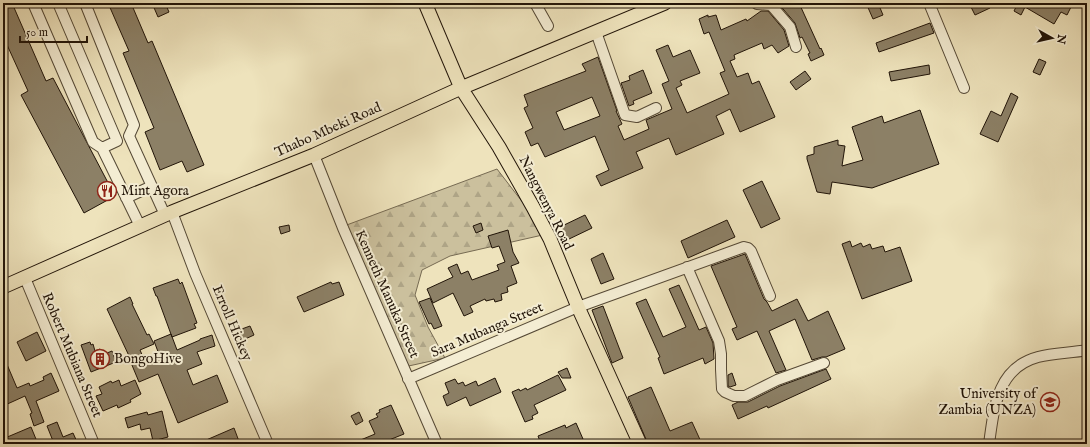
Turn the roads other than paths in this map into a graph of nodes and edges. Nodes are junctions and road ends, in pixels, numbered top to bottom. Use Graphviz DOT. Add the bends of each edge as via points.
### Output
graph roads {
  1 [pos="33,3"];
  2 [pos="58,3"];
  3 [pos="85,3"];
  4 [pos="425,3"];
  5 [pos="535,3"];
  6 [pos="665,3"];
  7 [pos="756,3"];
  8 [pos="928,3"];
  9 [pos="548,26"];
  10 [pos="596,32"];
  11 [pos="796,47"];
  12 [pos="461,88"];
  13 [pos="964,88"];
  14 [pos="656,108"];
  15 [pos="130,136"];
  16 [pos="117,141"];
  17 [pos="102,148"];
  18 [pos="314,155"];
  19 [pos="152,186"];
  20 [pos="126,198"];
  21 [pos="169,214"];
  22 [pos="140,226"];
  23 [pos="686,267"];
  24 [pos="25,278"];
  25 [pos="3,287"];
  26 [pos="770,296"];
  27 [pos="578,307"];
  28 [pos="1087,350"];
  29 [pos="824,363"];
  30 [pos="408,379"];
  31 [pos="94,444"];
  32 [pos="268,444"];
  33 [pos="437,444"];
  34 [pos="640,444"];
  35 [pos="989,444"];
  1 -- 17 [label="street" via="94,142"];
  2 -- 16 [label="street"];
  3 -- 15 [label="street" via="134,125"];
  4 -- 12 [label="main road, Nangwenya Road"];
  5 -- 9 [label="street"];
  6 -- 10 [label="main road, Thabo Mbeki Road"];
  7 -- 11 [label="street" via="771,5 790,28"];
  8 -- 13 [label="street"];
  10 -- 12 [label="main road, Thabo Mbeki Road"];
  10 -- 14 [label="street" via="625,115 637,117"];
  12 -- 18 [label="main road, Thabo Mbeki Road"];
  12 -- 27 [label="main road, Nangwenya Road" via="534,206"];
  15 -- 16 [label="street"];
  15 -- 19 [label="street, Erroll Hickey"];
  16 -- 17 [label="street"];
  17 -- 20 [label="street"];
  18 -- 21 [label="main road, Thabo Mbeki Road"];
  18 -- 30 [label="street, Kenneth Manuka Street"];
  19 -- 20 [label="street"];
  19 -- 21 [label="street, Erroll Hickey"];
  20 -- 22 [label="street"];
  21 -- 22 [label="main road, Thabo Mbeki Road"];
  21 -- 32 [label="street, Erroll Hickey"];
  22 -- 24 [label="main road, Thabo Mbeki Road"];
  23 -- 26 [label="street, Sara Mubanga Street" via="739,248 748,248"];
  23 -- 27 [label="street, Sara Mubanga Street"];
  23 -- 29 [label="street" via="718,341 722,354 722,389 725,392 734,396 745,396 777,380"];
  24 -- 25 [label="main road, Thabo Mbeki Road"];
  24 -- 31 [label="street, Robert Mubiana Street"];
  27 -- 30 [label="street, Sara Mubanga Street"];
  27 -- 34 [label="main road, Nangwenya Road"];
  28 -- 35 [label="street" via="1038,357 1014,369 998,394"];
  30 -- 33 [label="street, Kenneth Manuka Street"];
}
